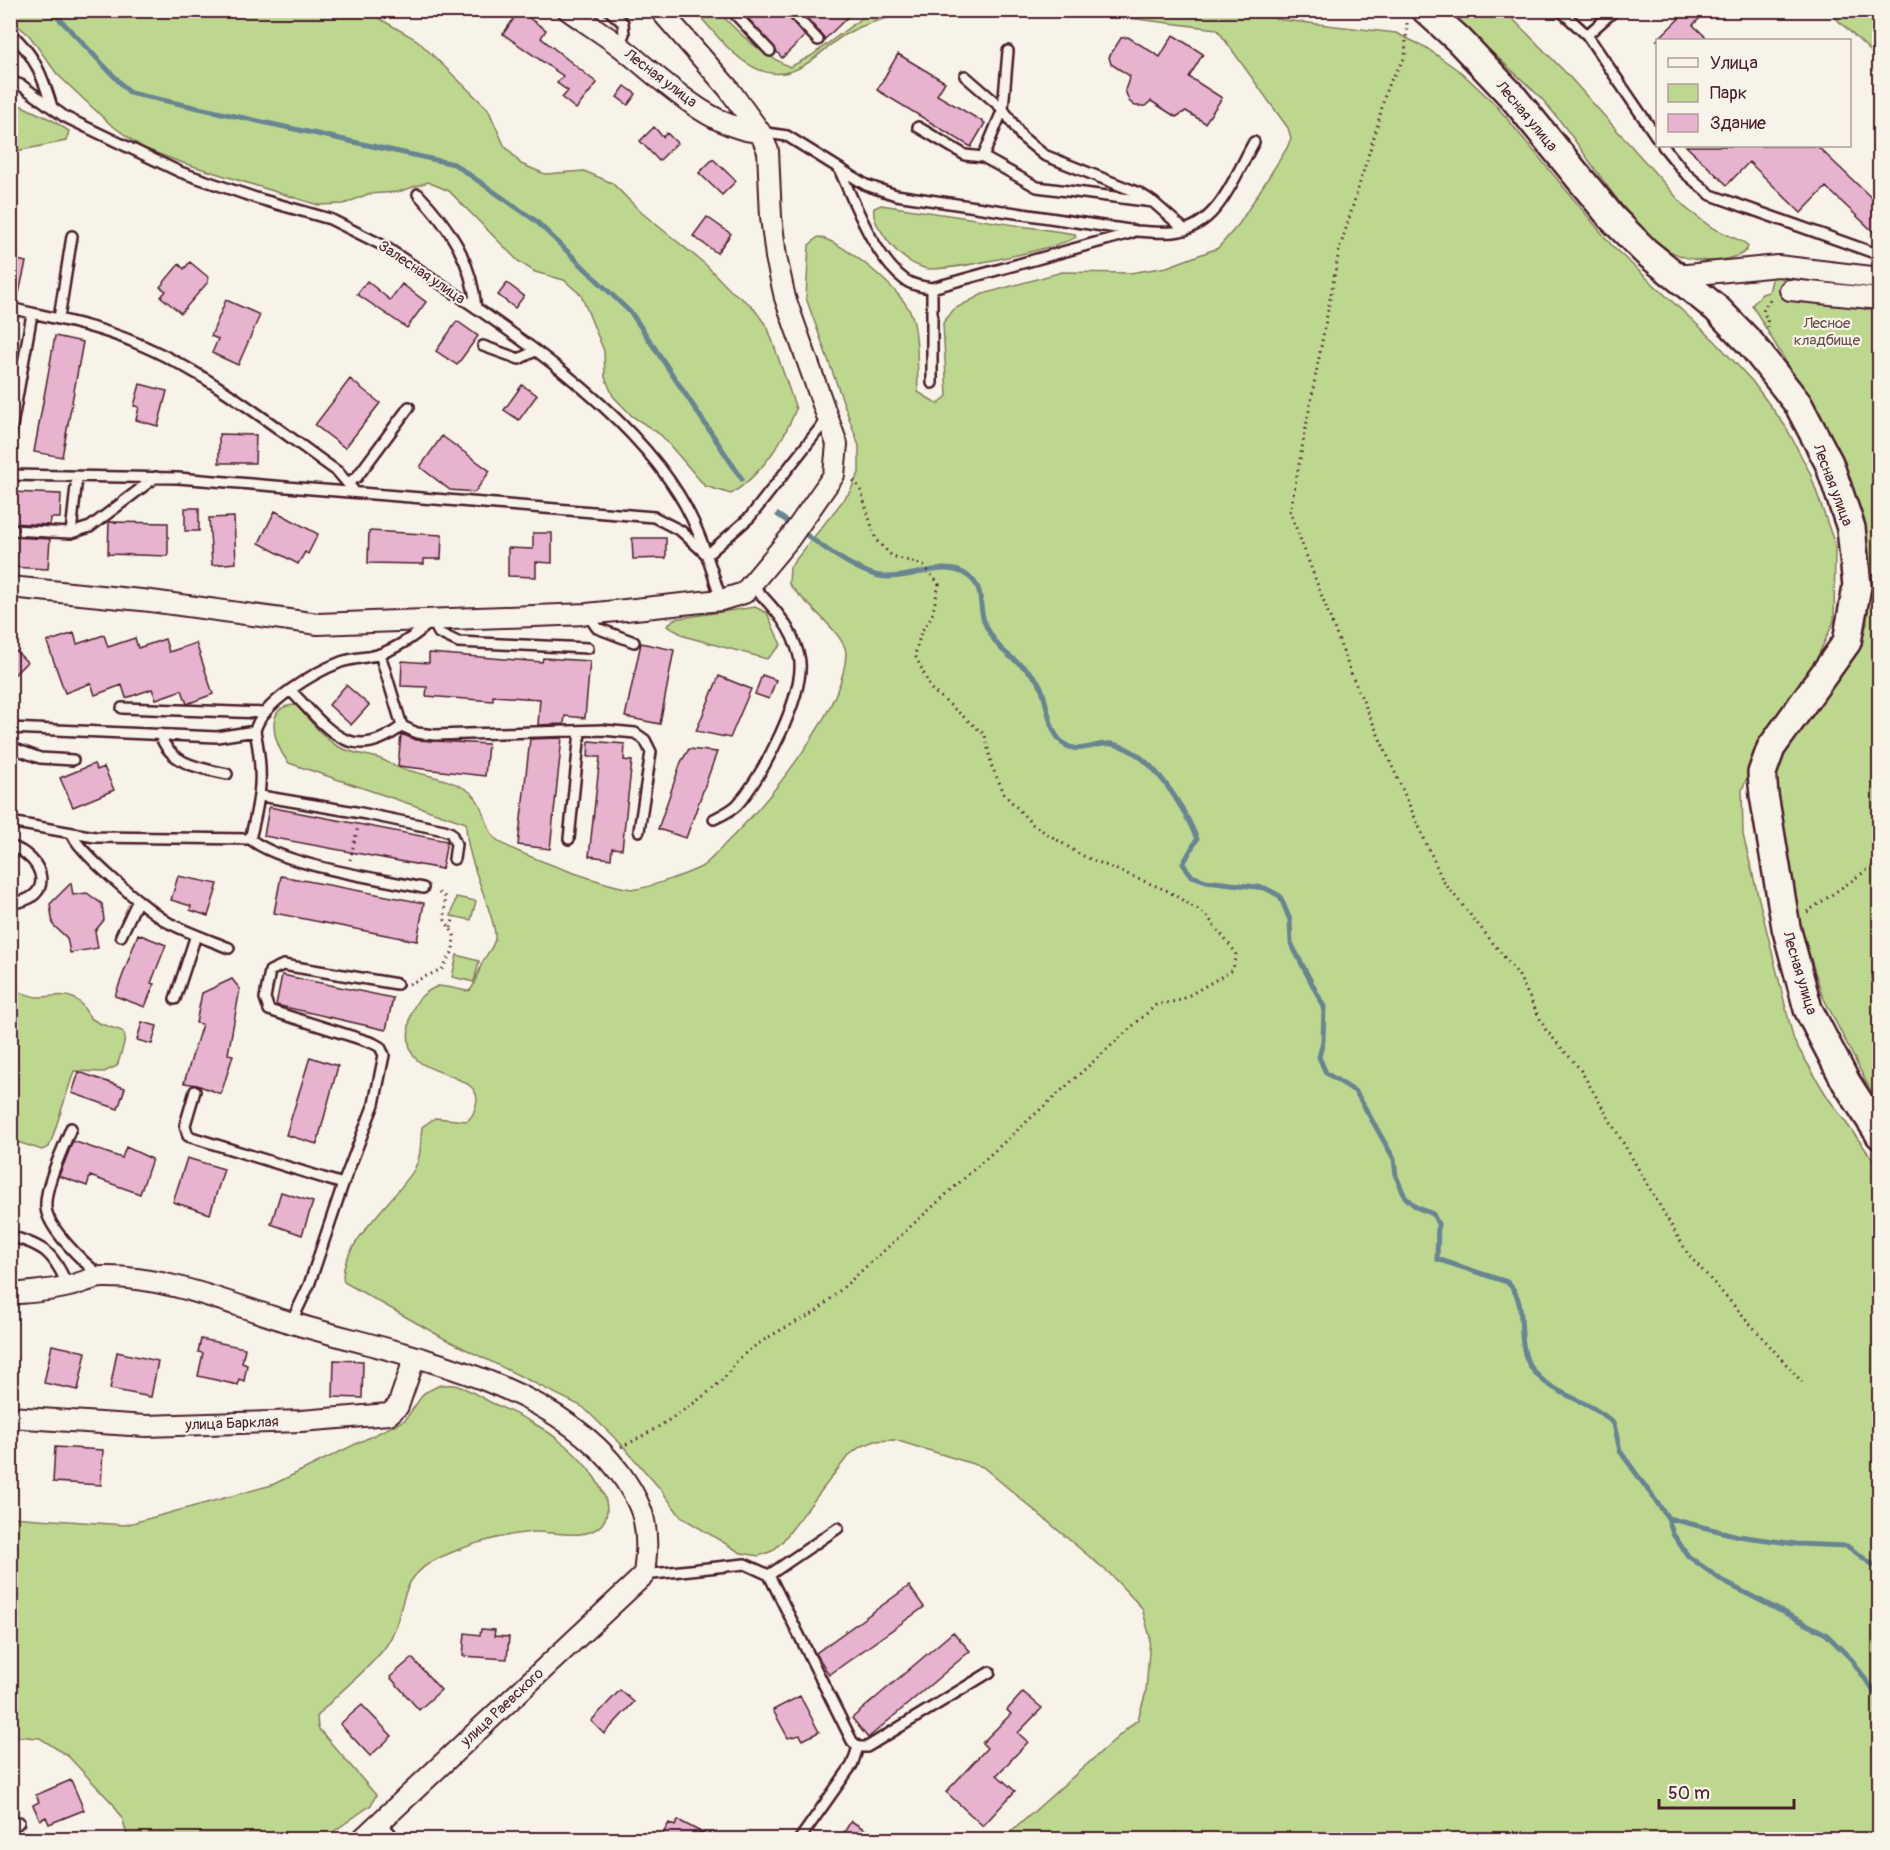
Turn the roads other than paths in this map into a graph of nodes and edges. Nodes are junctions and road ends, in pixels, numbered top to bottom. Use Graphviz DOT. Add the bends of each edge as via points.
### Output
graph roads {
  1 [pos="568,10"];
  2 [pos="609,10"];
  3 [pos="660,10"];
  4 [pos="731,10"];
  5 [pos="790,10"];
  6 [pos="1560,10"];
  7 [pos="1615,10"];
  8 [pos="1417,16"];
  9 [pos="10,33"];
  10 [pos="1587,35"];
  11 [pos="818,40"];
  12 [pos="618,45"];
  13 [pos="770,51"];
  14 [pos="1008,51"];
  15 [pos="965,76"];
  16 [pos="10,81"];
  17 [pos="52,107"];
  18 [pos="1003,109"];
  19 [pos="918,127"];
  20 [pos="760,132"];
  21 [pos="1656,136"];
  22 [pos="1254,142"];
  23 [pos="1664,147"];
  24 [pos="983,157"];
  25 [pos="840,171"];
  26 [pos="418,194"];
  27 [pos="1153,202"];
  28 [pos="1185,230"];
  29 [pos="1136,231"];
  30 [pos="72,236"];
  31 [pos="1880,255"];
  32 [pos="1677,276"];
  33 [pos="1880,278"];
  34 [pos="932,288"];
  35 [pos="1790,290"];
  36 [pos="1880,299"];
  37 [pos="10,308"];
  38 [pos="476,308"];
  39 [pos="32,314"];
  40 [pos="59,318"];
  41 [pos="483,346"];
  42 [pos="535,351"];
  43 [pos="932,383"];
  44 [pos="409,407"];
  45 [pos="829,417"];
  46 [pos="10,437"];
  47 [pos="10,475"];
  48 [pos="77,477"];
  49 [pos="156,477"];
  50 [pos="347,483"];
  51 [pos="354,492"];
  52 [pos="10,530"];
  53 [pos="71,533"];
  54 [pos="707,555"];
  55 [pos="752,585"];
  56 [pos="10,587"];
  57 [pos="722,600"];
  58 [pos="587,614"];
  59 [pos="432,620"];
  60 [pos="634,642"];
  61 [pos="588,648"];
  62 [pos="380,654"];
  63 [pos="291,691"];
  64 [pos="122,708"];
  65 [pos="265,713"];
  66 [pos="402,726"];
  67 [pos="10,728"];
  68 [pos="255,731"];
  69 [pos="580,732"];
  70 [pos="160,734"];
  71 [pos="10,747"];
  72 [pos="73,760"];
  73 [pos="227,774"];
  74 [pos="261,796"];
  75 [pos="714,819"];
  76 [pos="10,822"];
  77 [pos="639,831"];
  78 [pos="72,833"];
  79 [pos="250,839"];
  80 [pos="569,839"];
  81 [pos="10,846"];
  82 [pos="454,859"];
  83 [pos="423,888"];
  84 [pos="138,900"];
  85 [pos="10,903"];
  86 [pos="196,935"];
  87 [pos="121,936"];
  88 [pos="229,948"];
  89 [pos="397,984"];
  90 [pos="175,999"];
  91 [pos="195,1091"];
  92 [pos="71,1128"];
  93 [pos="1880,1135"];
  94 [pos="343,1184"];
  95 [pos="10,1236"];
  96 [pos="102,1277"];
  97 [pos="68,1287"];
  98 [pos="10,1294"];
  99 [pos="291,1323"];
  100 [pos="415,1357"];
  101 [pos="10,1417"];
  102 [pos="838,1528"];
  103 [pos="644,1575"];
  104 [pos="769,1575"];
  105 [pos="990,1672"];
  106 [pos="858,1746"];
  107 [pos="380,1821"];
  108 [pos="19,1822"];
  109 [pos="10,1831"];
  110 [pos="361,1839"];
  111 [pos="396,1839"];
  112 [pos="799,1839"];
  1 -- 12 [label="street, Лесная улица"];
  2 -- 12 [label="lane" via="623,23 624,34"];
  3 -- 20 [label="street" via="728,88"];
  4 -- 13 [label="lane"];
  5 -- 11 [label="lane"];
  6 -- 10 [label="lane"];
  7 -- 10 [label="lane"];
  8 -- 32 [label="main road, Лесная улица" via="1459,40 1513,98 1612,218"];
  9 -- 17 [label="lane" via="41,71"];
  10 -- 21 [label="lane"];
  12 -- 20 [label="street, Лесная улица" via="686,100 732,125"];
  14 -- 18 [label="lane"];
  15 -- 18 [label="lane"];
  16 -- 17 [label="lane, Залесная улица"];
  17 -- 38 [label="lane, Залесная улица" via="180,172 330,219 358,232"];
  18 -- 24 [label="lane"];
  18 -- 27 [label="lane" via="1022,136 1044,155 1139,192"];
  19 -- 24 [label="lane" via="965,155"];
  20 -- 25 [label="lane" via="787,135"];
  20 -- 45 [label="street" via="768,152 771,217 785,298"];
  22 -- 28 [label="lane" via="1215,210"];
  23 -- 31 [label="lane" via="1685,173 1711,195"];
  24 -- 27 [label="lane" via="1036,187"];
  25 -- 29 [label="lane" via="896,195"];
  25 -- 34 [label="lane" via="883,255 905,280"];
  26 -- 38 [label="lane" via="458,243 466,260"];
  27 -- 28 [label="lane"];
  28 -- 29 [label="lane"];
  29 -- 34 [label="lane"];
  30 -- 40 [label="lane"];
  32 -- 33 [label="street" via="1778,266"];
  32 -- 93 [label="main road, Лесная улица" via="1751,344 1798,404 1828,464 1851,528 1857,586 1847,642 1771,748 1762,773 1767,829 1786,927 1808,1009 1846,1082"];
  34 -- 43 [label="lane"];
  35 -- 36 [label="street"];
  37 -- 39 [label="lane"];
  38 -- 42 [label="lane, Залесная улица"];
  39 -- 40 [label="lane"];
  39 -- 46 [label="lane"];
  40 -- 50 [label="lane" via="135,342 199,374 338,472"];
  41 -- 42 [label="lane" via="519,359"];
  42 -- 54 [label="lane, Залесная улица" via="623,425 664,472"];
  44 -- 50 [label="lane" via="357,477"];
  45 -- 54 [label="lane" via="750,517"];
  45 -- 55 [label="street" via="837,444 834,475"];
  47 -- 48 [label="lane"];
  48 -- 49 [label="lane"];
  48 -- 53 [label="lane"];
  49 -- 51 [label="lane"];
  49 -- 53 [label="lane" via="102,519"];
  50 -- 51 [label="lane"];
  51 -- 54 [label="lane" via="654,517 681,531"];
  52 -- 53 [label="lane"];
  54 -- 57 [label="lane, Залесная улица"];
  55 -- 57 [label="street" via="744,593"];
  55 -- 75 [label="lane" via="789,630 800,657 800,676 759,777 735,808"];
  56 -- 59 [label="street" via="151,601 287,621 366,624"];
  57 -- 58 [label="street"];
  58 -- 59 [label="street"];
  58 -- 60 [label="lane" via="597,628"];
  59 -- 61 [label="lane" via="439,633 458,642"];
  59 -- 62 [label="lane" via="416,635"];
  62 -- 63 [label="lane" via="342,662"];
  62 -- 66 [label="lane"];
  63 -- 65 [label="lane"];
  63 -- 66 [label="lane" via="338,738 348,742 362,744"];
  64 -- 65 [label="lane"];
  65 -- 68 [label="lane"];
  66 -- 69 [label="lane" via="435,735"];
  67 -- 70 [label="lane"];
  68 -- 70 [label="lane" via="217,737"];
  68 -- 74 [label="lane" via="261,758"];
  69 -- 77 [label="lane" via="634,733 645,740 651,752"];
  69 -- 80 [label="lane"];
  70 -- 73 [label="lane" via="163,744 181,762"];
  71 -- 72 [label="lane" via="40,758"];
  74 -- 79 [label="lane"];
  74 -- 82 [label="lane" via="451,833 456,843"];
  76 -- 78 [label="lane"];
  78 -- 79 [label="lane" via="165,840"];
  78 -- 84 [label="lane" via="80,847"];
  79 -- 83 [label="lane" via="278,855"];
  81 -- 85 [label="lane" via="32,858 42,876 35,894"];
  84 -- 86 [label="lane" via="168,922"];
  84 -- 87 [label="lane"];
  86 -- 88 [label="lane"];
  86 -- 90 [label="lane"];
  89 -- 94 [label="lane" via="283,965 270,971 265,998 269,1010 373,1043 384,1055 374,1104"];
  91 -- 94 [label="lane" via="185,1125 188,1136"];
  92 -- 96 [label="lane" via="46,1208 57,1230"];
  94 -- 99 [label="lane" via="309,1285"];
  95 -- 97 [label="lane" via="37,1245 54,1257"];
  96 -- 97 [label="street"];
  96 -- 99 [label="street" via="144,1281 202,1294"];
  97 -- 98 [label="street"];
  99 -- 100 [label="street"];
  100 -- 101 [label="street, улица Барклая" via="398,1406 389,1414 146,1426"];
  100 -- 103 [label="street" via="510,1390 571,1424 609,1459 631,1489 644,1519"];
  102 -- 104 [label="lane"];
  103 -- 104 [label="lane" via="745,1564"];
  103 -- 107 [label="street, улица Раевского"];
  104 -- 106 [label="lane" via="808,1658"];
  105 -- 106 [label="lane" via="867,1747"];
  106 -- 112 [label="lane" via="852,1765"];
  107 -- 110 [label="street, улица Раевского"];
  107 -- 111 [label="lane"];
  108 -- 109 [label="lane"];
}
